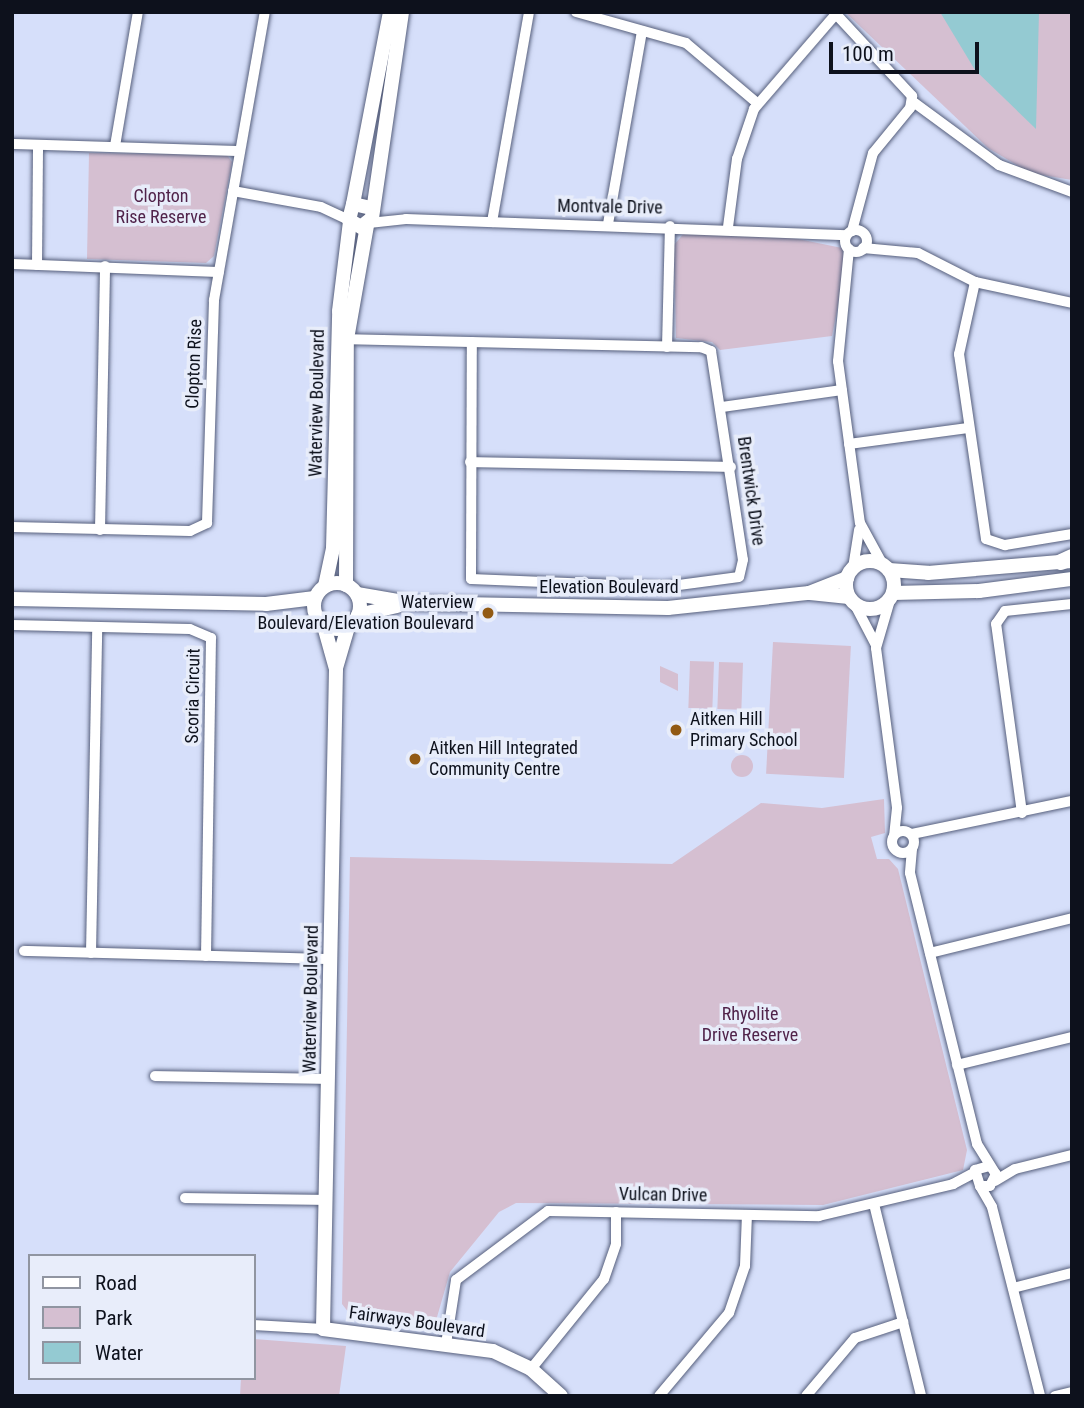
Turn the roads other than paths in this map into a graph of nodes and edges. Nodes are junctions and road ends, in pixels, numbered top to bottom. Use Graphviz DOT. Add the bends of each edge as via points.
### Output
graph roads {
  1 [pos="138,12"];
  2 [pos="265,12"];
  3 [pos="390,12"];
  4 [pos="402,12"];
  5 [pos="529,12"];
  6 [pos="576,12"];
  7 [pos="835,13"];
  8 [pos="642,31"];
  9 [pos="388,55"];
  10 [pos="912,101"];
  11 [pos="757,103"];
  12 [pos="12,144"];
  13 [pos="38,145"];
  14 [pos="115,146"];
  15 [pos="240,150"];
  16 [pos="233,191"];
  17 [pos="1072,192"];
  18 [pos="351,213"];
  19 [pos="369,216"];
  20 [pos="492,222"];
  21 [pos="608,224"];
  22 [pos="670,226"];
  23 [pos="729,227"];
  24 [pos="856,241"];
  25 [pos="12,264"];
  26 [pos="37,265"];
  27 [pos="106,266"];
  28 [pos="219,272"];
  29 [pos="975,282"];
  30 [pos="1072,303"];
  31 [pos="342,339"];
  32 [pos="471,342"];
  33 [pos="667,346"];
  34 [pos="842,390"];
  35 [pos="722,407"];
  36 [pos="968,428"];
  37 [pos="849,444"];
  38 [pos="470,462"];
  39 [pos="731,467"];
  40 [pos="339,476"];
  41 [pos="860,523"];
  42 [pos="12,527"];
  43 [pos="100,530"];
  44 [pos="1072,534"];
  45 [pos="1068,560"];
  46 [pos="886,567"];
  47 [pos="850,573"];
  48 [pos="1072,579"];
  49 [pos="325,586"];
  50 [pos="351,590"];
  51 [pos="809,593"];
  52 [pos="891,596"];
  53 [pos="314,598"];
  54 [pos="12,599"];
  55 [pos="851,600"];
  56 [pos="409,603"];
  57 [pos="266,604"];
  58 [pos="1072,604"];
  59 [pos="314,614"];
  60 [pos="358,615"];
  61 [pos="12,625"];
  62 [pos="324,626"];
  63 [pos="348,626"];
  64 [pos="97,627"];
  65 [pos="877,648"];
  66 [pos="336,669"];
  67 [pos="1072,801"];
  68 [pos="897,808"];
  69 [pos="1022,813"];
  70 [pos="894,835"];
  71 [pos="911,841"];
  72 [pos="897,851"];
  73 [pos="911,873"];
  74 [pos="1072,918"];
  75 [pos="23,951"];
  76 [pos="91,953"];
  77 [pos="930,953"];
  78 [pos="206,956"];
  79 [pos="331,958"];
  80 [pos="1072,1037"];
  81 [pos="957,1065"];
  82 [pos="155,1076"];
  83 [pos="328,1079"];
  84 [pos="977,1144"];
  85 [pos="1072,1155"];
  86 [pos="991,1167"];
  87 [pos="1015,1169"];
  88 [pos="975,1170"];
  89 [pos="994,1182"];
  90 [pos="953,1184"];
  91 [pos="978,1186"];
  92 [pos="185,1198"];
  93 [pos="326,1200"];
  94 [pos="874,1204"];
  95 [pos="992,1207"];
  96 [pos="616,1212"];
  97 [pos="747,1215"];
  98 [pos="1072,1273"];
  99 [pos="1013,1288"];
  100 [pos="903,1322"];
  101 [pos="256,1325"];
  102 [pos="323,1329"];
  103 [pos="446,1344"];
  104 [pos="531,1369"];
  105 [pos="1072,1392"];
  106 [pos="561,1396"];
  107 [pos="659,1396"];
  108 [pos="806,1396"];
  109 [pos="921,1396"];
  110 [pos="1040,1396"];
  111 [pos="1055,1396"];
  1 -- 14 [label="street"];
  2 -- 15 [label="street, Clopton Rise"];
  3 -- 9 [label="street, Waterview Boulevard"];
  4 -- 9 [label="street, Waterview Boulevard"];
  5 -- 20 [label="street"];
  6 -- 8 [label="street"];
  7 -- 10 [label="street"];
  7 -- 11 [label="street"];
  8 -- 11 [label="street" via="700,51"];
  8 -- 21 [label="street"];
  9 -- 18 [label="street, Waterview Boulevard"];
  9 -- 19 [label="street, Waterview Boulevard"];
  10 -- 17 [label="street" via="999,165"];
  10 -- 24 [label="street" via="876,147"];
  11 -- 23 [label="street" via="737,159"];
  12 -- 13 [label="street"];
  13 -- 14 [label="street"];
  13 -- 26 [label="street"];
  14 -- 15 [label="street"];
  15 -- 16 [label="street, Clopton Rise"];
  16 -- 18 [label="street"];
  16 -- 28 [label="street, Clopton Rise"];
  18 -- 19 [label="street"];
  18 -- 19 [label="street"];
  18 -- 31 [label="street, Waterview Boulevard"];
  19 -- 20 [label="street, Montvale Drive"];
  19 -- 31 [label="street, Waterview Boulevard"];
  20 -- 21 [label="street, Montvale Drive"];
  21 -- 22 [label="street, Montvale Drive"];
  22 -- 23 [label="street, Montvale Drive"];
  22 -- 33 [label="street"];
  23 -- 24 [label="street, Montvale Drive"];
  24 -- 29 [label="street, Montvale Drive" via="926,257"];
  24 -- 34 [label="street" via="838,344"];
  25 -- 26 [label="street"];
  26 -- 27 [label="street"];
  27 -- 28 [label="street"];
  27 -- 43 [label="street"];
  28 -- 43 [label="street, Clopton Rise" via="207,523 190,531"];
  29 -- 30 [label="street, Montvale Drive"];
  29 -- 36 [label="street" via="959,354"];
  31 -- 32 [label="street, Brentwick Drive"];
  31 -- 40 [label="street, Waterview Boulevard"];
  32 -- 33 [label="street, Brentwick Drive"];
  32 -- 38 [label="street, Brentwick Drive"];
  33 -- 35 [label="street, Brentwick Drive" via="711,351"];
  34 -- 35 [label="street"];
  34 -- 37 [label="street"];
  35 -- 39 [label="street, Brentwick Drive"];
  36 -- 37 [label="street"];
  36 -- 44 [label="street" via="989,543"];
  37 -- 41 [label="street"];
  38 -- 39 [label="street"];
  38 -- 39 [label="street, Brentwick Drive" via="471,579 614,587 739,578 744,568"];
  40 -- 49 [label="street, Waterview Boulevard"];
  40 -- 50 [label="street, Waterview Boulevard"];
  41 -- 46 [label="street"];
  41 -- 47 [label="street"];
  42 -- 43 [label="street, Clopton Rise"];
  45 -- 46 [label="street" via="928,573"];
  46 -- 47 [label="street" via="867,561"];
  46 -- 52 [label="street"];
  47 -- 51 [label="street, Elevation Boulevard"];
  47 -- 55 [label="street"];
  48 -- 52 [label="street"];
  49 -- 50 [label="street"];
  49 -- 53 [label="street"];
  50 -- 56 [label="street, Elevation Boulevard"];
  50 -- 60 [label="street"];
  51 -- 55 [label="street, Elevation Boulevard"];
  51 -- 56 [label="street, Elevation Boulevard" via="668,608"];
  52 -- 55 [label="street" via="869,609"];
  52 -- 65 [label="street"];
  53 -- 57 [label="street"];
  53 -- 59 [label="street"];
  54 -- 57 [label="street"];
  55 -- 65 [label="street"];
  56 -- 60 [label="street, Elevation Boulevard"];
  57 -- 59 [label="street"];
  58 -- 69 [label="street" via="1005,611 996,624"];
  59 -- 62 [label="street"];
  60 -- 63 [label="street"];
  61 -- 64 [label="street, Scoria Circuit"];
  62 -- 63 [label="street"];
  62 -- 66 [label="street, Waterview Boulevard"];
  63 -- 66 [label="street, Waterview Boulevard"];
  64 -- 76 [label="street"];
  64 -- 78 [label="street, Scoria Circuit" via="200,630 211,638"];
  65 -- 68 [label="street"];
  66 -- 79 [label="street, Waterview Boulevard"];
  67 -- 69 [label="street"];
  68 -- 70 [label="street"];
  68 -- 71 [label="street"];
  69 -- 71 [label="street"];
  70 -- 71 [label="street"];
  70 -- 72 [label="street"];
  71 -- 72 [label="street"];
  71 -- 73 [label="street"];
  72 -- 73 [label="street"];
  73 -- 77 [label="street"];
  74 -- 77 [label="street"];
  75 -- 76 [label="street"];
  76 -- 78 [label="street"];
  77 -- 81 [label="street"];
  78 -- 79 [label="street"];
  79 -- 83 [label="street, Waterview Boulevard"];
  80 -- 81 [label="street"];
  81 -- 84 [label="street"];
  82 -- 83 [label="street"];
  83 -- 93 [label="street, Waterview Boulevard"];
  84 -- 86 [label="street"];
  84 -- 88 [label="street"];
  85 -- 87 [label="street"];
  86 -- 87 [label="street, Vulcan Drive"];
  86 -- 88 [label="street, Vulcan Drive"];
  86 -- 89 [label="street"];
  87 -- 89 [label="street"];
  88 -- 90 [label="street, Vulcan Drive"];
  88 -- 91 [label="street"];
  89 -- 91 [label="street, Vulcan Drive"];
  89 -- 95 [label="street"];
  90 -- 91 [label="street, Vulcan Drive"];
  90 -- 94 [label="street, Vulcan Drive"];
  91 -- 95 [label="street"];
  92 -- 93 [label="street"];
  93 -- 102 [label="street, Waterview Boulevard"];
  94 -- 97 [label="street, Vulcan Drive" via="819,1216"];
  94 -- 100 [label="street"];
  95 -- 99 [label="street"];
  96 -- 97 [label="street, Vulcan Drive"];
  96 -- 103 [label="street, Vulcan Drive" via="548,1211 531,1219 456,1280"];
  96 -- 104 [label="street" via="616,1244 604,1279"];
  97 -- 107 [label="street" via="745,1266 729,1313"];
  98 -- 99 [label="street"];
  99 -- 110 [label="street"];
  100 -- 108 [label="street" via="855,1338"];
  100 -- 109 [label="street"];
  101 -- 102 [label="street, Fairways Boulevard"];
  102 -- 103 [label="street, Fairways Boulevard"];
  103 -- 104 [label="street, Fairways Boulevard" via="505,1355"];
  104 -- 106 [label="street, Fairways Boulevard"];
  105 -- 111 [label="street"];
}
